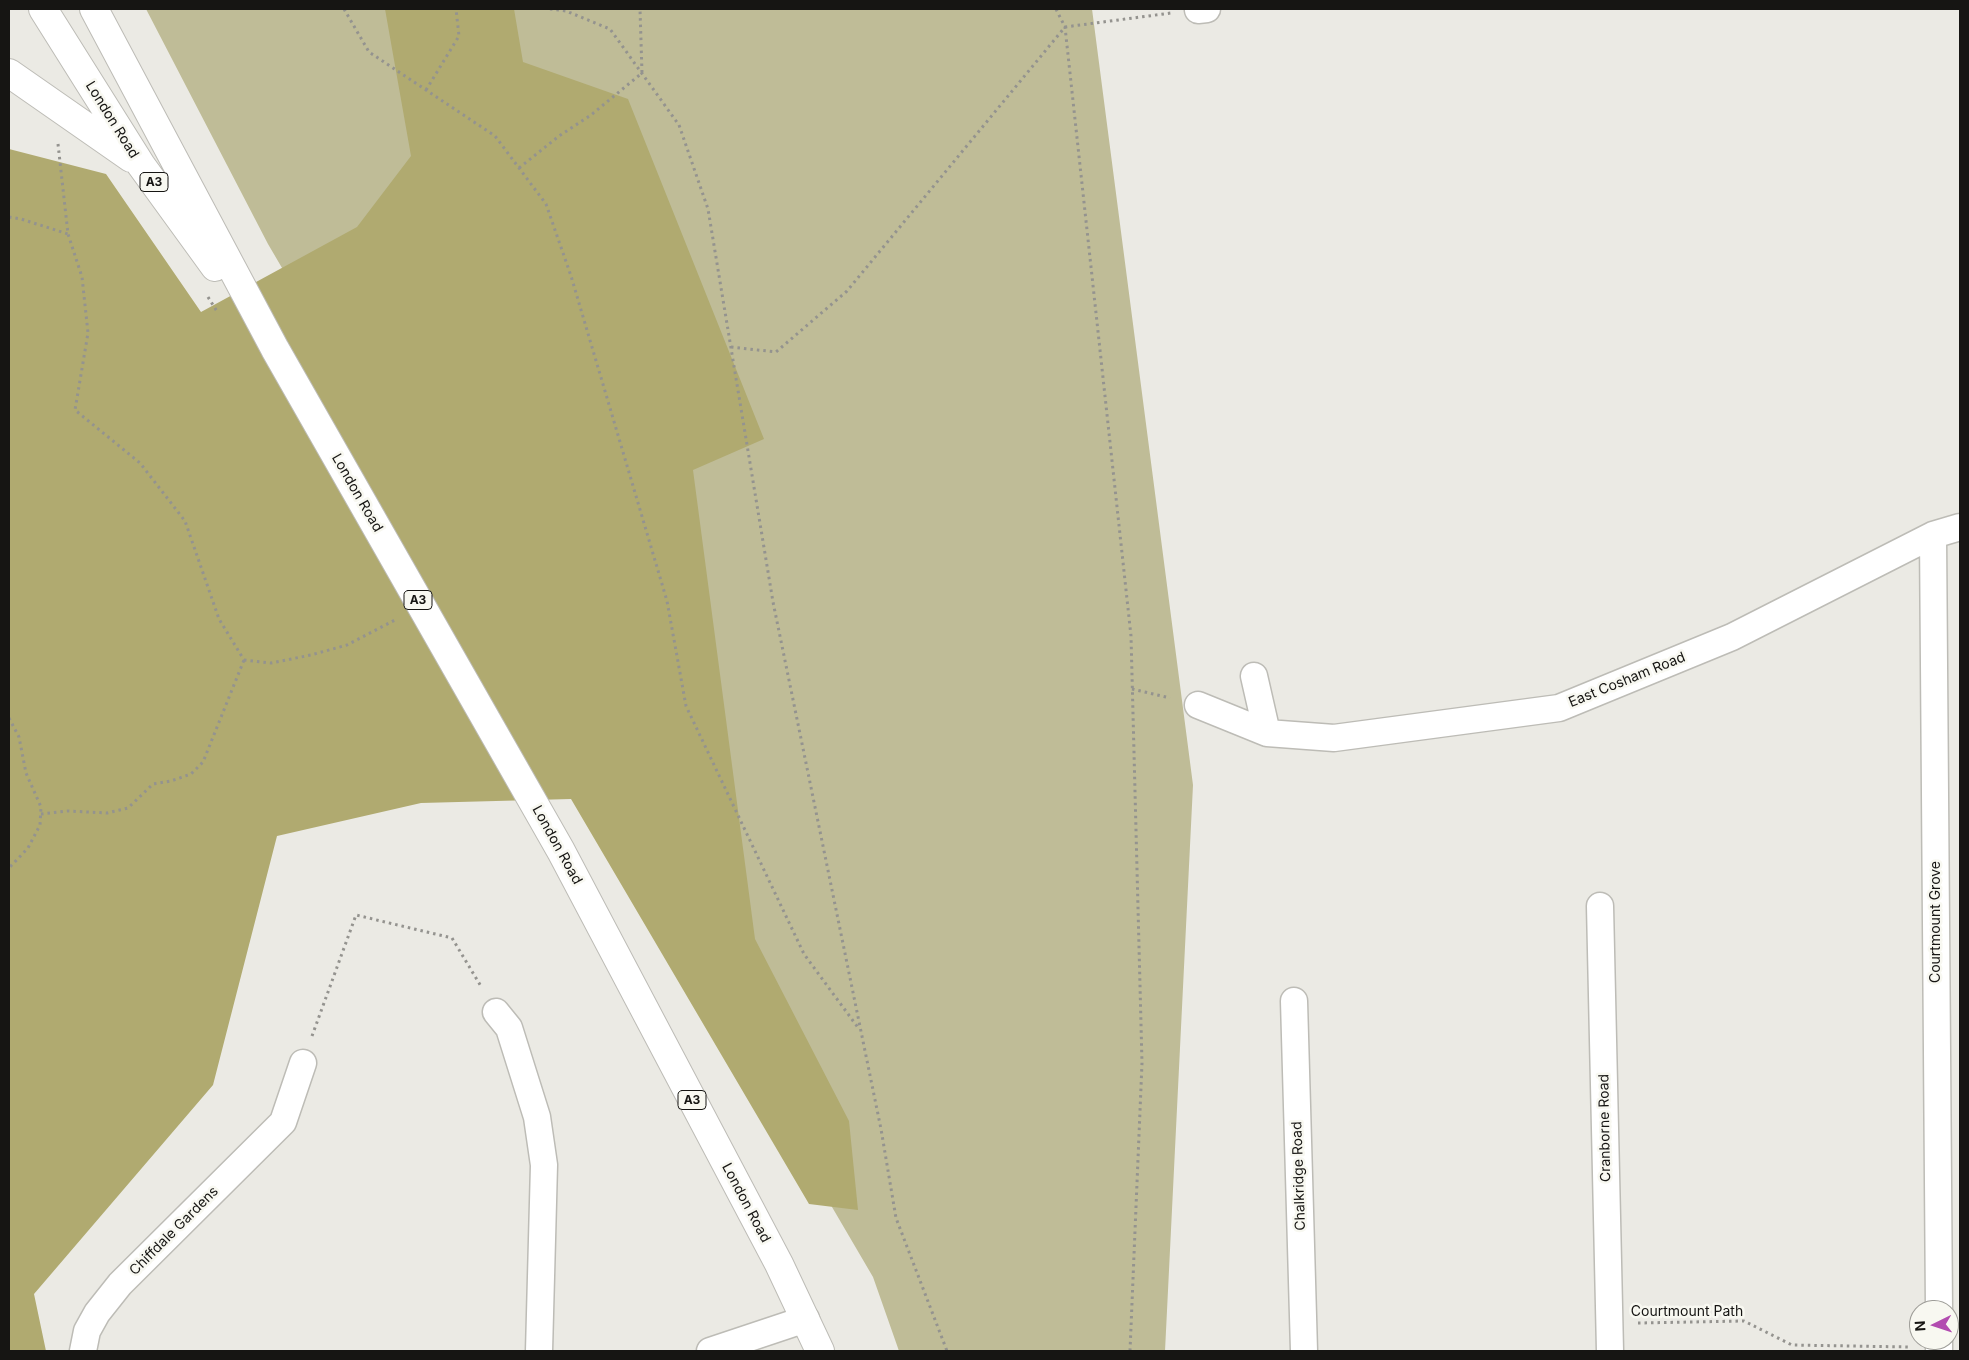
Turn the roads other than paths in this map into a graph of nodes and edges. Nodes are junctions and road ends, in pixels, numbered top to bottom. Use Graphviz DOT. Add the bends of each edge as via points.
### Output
graph roads {
  1 [pos="43,9"];
  2 [pos="94,9"];
  3 [pos="9,73"];
  4 [pos="141,165"];
  5 [pos="274,349"];
  6 [pos="1960,527"];
  7 [pos="1933,535"];
  8 [pos="1254,676"];
  9 [pos="1198,706"];
  10 [pos="1267,733"];
  11 [pos="1600,906"];
  12 [pos="1294,1001"];
  13 [pos="496,1012"];
  14 [pos="303,1062"];
  15 [pos="1939,1300"];
  16 [pos="806,1319"];
  17 [pos="83,1351"];
  18 [pos="539,1351"];
  19 [pos="710,1351"];
  20 [pos="820,1351"];
  21 [pos="1304,1351"];
  22 [pos="1610,1351"];
  1 -- 4 [label="main road, London Road / A3"];
  2 -- 5 [label="main road, London Road / A3"];
  3 -- 4 [label="main road"];
  4 -- 5 [label="main road, London Road / A3"];
  5 -- 16 [label="main road, London Road / A3" via="561,851"];
  6 -- 7 [label="street, East Cosham Road"];
  7 -- 10 [label="street, East Cosham Road" via="1732,638 1559,708 1334,738"];
  7 -- 15 [label="street, Courtmount Grove"];
  8 -- 10 [label="street"];
  9 -- 10 [label="street, East Cosham Road"];
  11 -- 22 [label="street, Cranborne Road"];
  12 -- 21 [label="street, Chalkridge Road"];
  13 -- 18 [label="street" via="512,1037 537,1118 544,1165"];
  14 -- 17 [label="street, Chiffdale Gardens" via="283,1122 120,1284 87,1331"];
  16 -- 19 [label="street"];
  16 -- 20 [label="main road, London Road / A3"];
}
